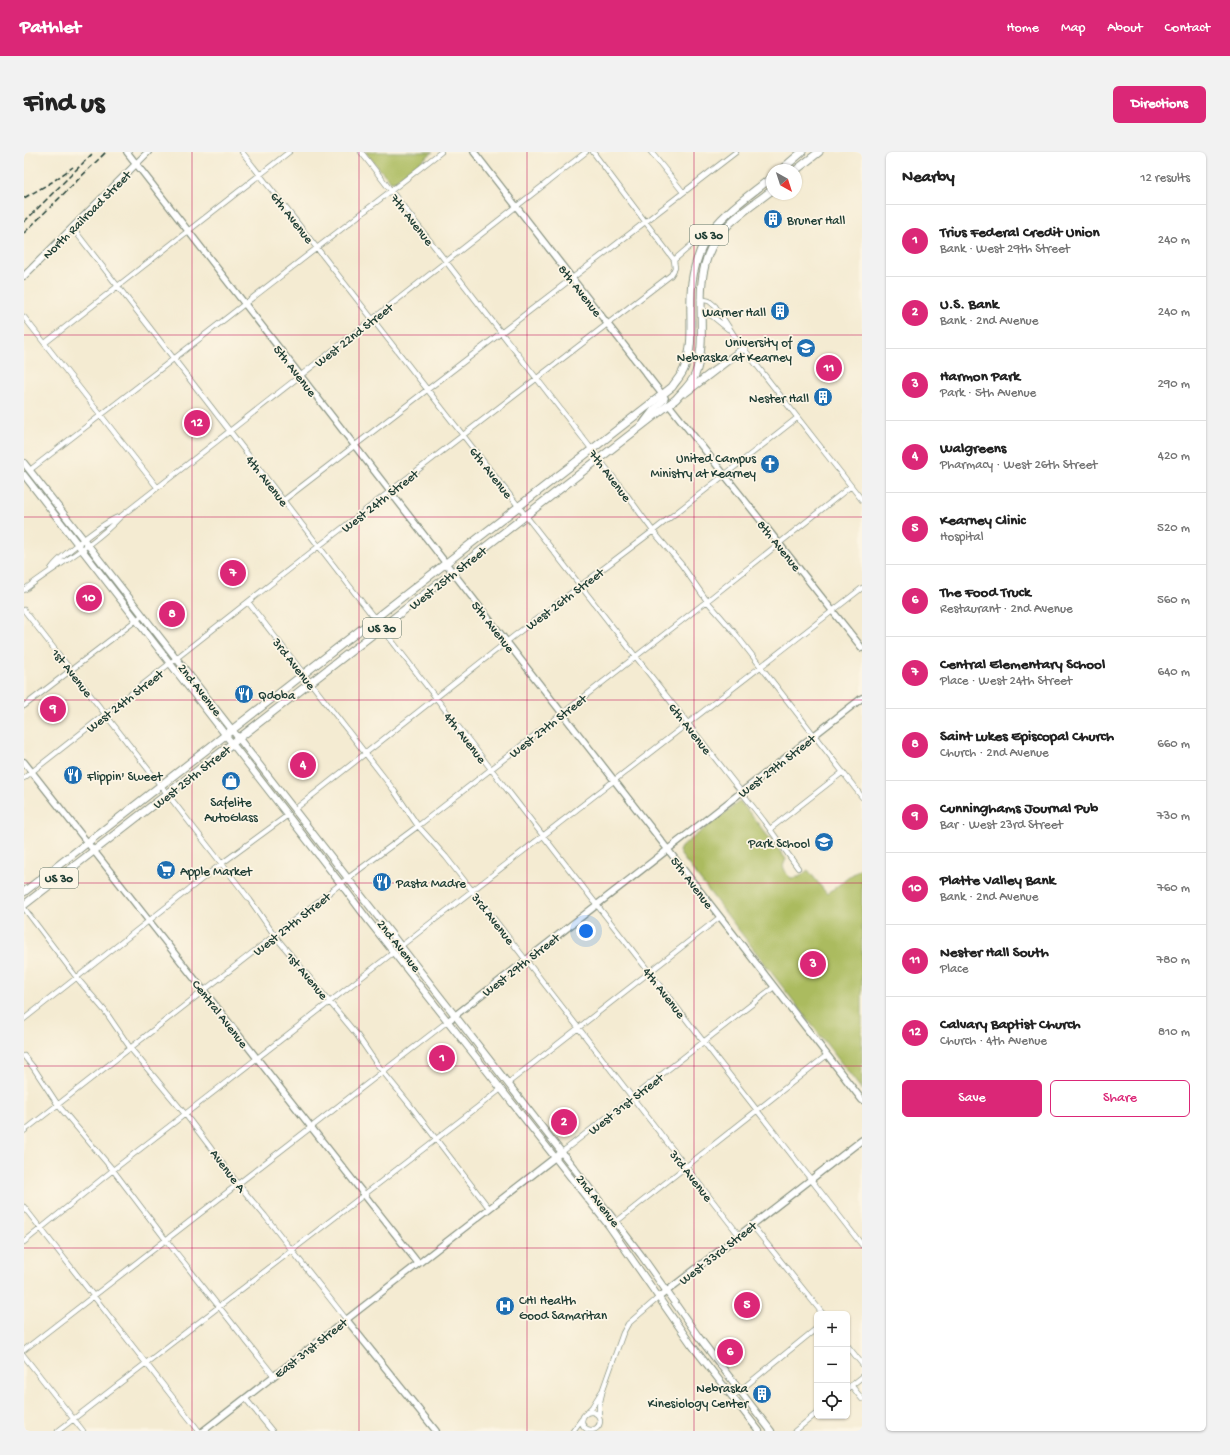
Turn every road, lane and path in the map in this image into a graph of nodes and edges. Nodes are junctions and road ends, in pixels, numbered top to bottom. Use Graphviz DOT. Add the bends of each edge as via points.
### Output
graph roads {
  1 [pos="126,152"];
  2 [pos="148,152"];
  3 [pos="242,152"];
  4 [pos="289,152"];
  5 [pos="361,152"];
  6 [pos="441,152"];
  7 [pos="474,152"];
  8 [pos="586,152"];
  9 [pos="592,152"];
  10 [pos="651,152"];
  11 [pos="736,152"];
  12 [pos="802,152"];
  13 [pos="819,152"];
  14 [pos="136,164"];
  15 [pos="788,164"];
  16 [pos="802,165"];
  17 [pos="260,174"];
  18 [pos="766,182"];
  19 [pos="391,190"];
  20 [pos="683,192"];
  21 [pos="766,195"];
  22 [pos="516,206"];
  23 [pos="645,222"];
  24 [pos="716,225"];
  25 [pos="72,228"];
  26 [pos="187,230"];
  27 [pos="317,248"];
  28 [pos="674,260"];
  29 [pos="446,262"];
  30 [pos="24,276"];
  31 [pos="572,278"];
  32 [pos="117,286"];
  33 [pos="692,295"];
  34 [pos="700,298"];
  35 [pos="244,304"];
  36 [pos="701,312"];
  37 [pos="24,317"];
  38 [pos="372,319"];
  39 [pos="608,325"];
  40 [pos="731,332"];
  41 [pos="501,333"];
  42 [pos="45,343"];
  43 [pos="744,348"];
  44 [pos="173,359"];
  45 [pos="300,376"];
  46 [pos="537,378"];
  47 [pos="428,390"];
  48 [pos="662,394"];
  49 [pos="676,399"];
  50 [pos="669,404"];
  51 [pos="101,415"];
  52 [pos="797,418"];
  53 [pos="641,426"];
  54 [pos="229,431"];
  55 [pos="463,435"];
  56 [pos="355,446"];
  57 [pos="592,449"];
  58 [pos="599,459"];
  59 [pos="24,463"];
  60 [pos="30,470"];
  61 [pos="725,474"];
  62 [pos="24,475"];
  63 [pos="851,486"];
  64 [pos="157,487"];
  65 [pos="390,492"];
  66 [pos="284,500"];
  67 [pos="862,500"];
  68 [pos="518,506"];
  69 [pos="526,516"];
  70 [pos="653,531"];
  71 [pos="86,542"];
  72 [pos="779,544"];
  73 [pos="319,546"];
  74 [pos="80,547"];
  75 [pos="446,563"];
  76 [pos="453,573"];
  77 [pos="580,586"];
  78 [pos="862,588"];
  79 [pos="24,590"];
  80 [pos="707,601"];
  81 [pos="248,602"];
  82 [pos="24,610"];
  83 [pos="833,611"];
  84 [pos="143,615"];
  85 [pos="375,618"];
  86 [pos="136,620"];
  87 [pos="382,627"];
  88 [pos="506,642"];
  89 [pos="862,648"];
  90 [pos="635,656"];
  91 [pos="177,658"];
  92 [pos="170,664"];
  93 [pos="761,667"];
  94 [pos="71,670"];
  95 [pos="303,674"];
  96 [pos="310,683"];
  97 [pos="436,698"];
  98 [pos="862,698"];
  99 [pos="24,706"];
  100 [pos="562,713"];
  101 [pos="106,714"];
  102 [pos="687,724"];
  103 [pos="232,729"];
  104 [pos="226,735"];
  105 [pos="814,736"];
  106 [pos="239,738"];
  107 [pos="232,744"];
  108 [pos="365,754"];
  109 [pos="24,762"];
  110 [pos="491,769"];
  111 [pos="32,772"];
  112 [pos="843,772"];
  113 [pos="24,778"];
  114 [pos="614,781"];
  115 [pos="161,785"];
  116 [pos="741,792"];
  117 [pos="167,794"];
  118 [pos="862,797"];
  119 [pos="295,809"];
  120 [pos="288,815"];
  121 [pos="418,826"];
  122 [pos="770,829"];
  123 [pos="543,836"];
  124 [pos="87,843"];
  125 [pos="668,849"];
  126 [pos="93,850"];
  127 [pos="222,864"];
  128 [pos="798,868"];
  129 [pos="348,878"];
  130 [pos="341,884"];
  131 [pos="472,891"];
  132 [pos="24,892"];
  133 [pos="597,904"];
  134 [pos="24,905"];
  135 [pos="24,908"];
  136 [pos="720,917"];
  137 [pos="150,921"];
  138 [pos="275,936"];
  139 [pos="401,946"];
  140 [pos="394,952"];
  141 [pos="526,960"];
  142 [pos="650,972"];
  143 [pos="77,978"];
  144 [pos="774,987"];
  145 [pos="203,991"];
  146 [pos="330,1002"];
  147 [pos="455,1015"];
  148 [pos="24,1019"];
  149 [pos="448,1021"];
  150 [pos="578,1028"];
  151 [pos="704,1042"];
  152 [pos="131,1048"];
  153 [pos="827,1055"];
  154 [pos="24,1056"];
  155 [pos="257,1058"];
  156 [pos="382,1071"];
  157 [pos="508,1083"];
  158 [pos="501,1089"];
  159 [pos="632,1098"];
  160 [pos="862,1100"];
  161 [pos="58,1105"];
  162 [pos="757,1110"];
  163 [pos="185,1114"];
  164 [pos="311,1127"];
  165 [pos="24,1131"];
  166 [pos="436,1138"];
  167 [pos="862,1140"];
  168 [pos="562,1152"];
  169 [pos="554,1158"];
  170 [pos="686,1167"];
  171 [pos="113,1170"];
  172 [pos="811,1179"];
  173 [pos="238,1184"];
  174 [pos="364,1195"];
  175 [pos="24,1207"];
  176 [pos="489,1208"];
  177 [pos="616,1222"];
  178 [pos="752,1225"];
  179 [pos="41,1229"];
  180 [pos="739,1235"];
  181 [pos="166,1240"];
  182 [pos="24,1242"];
  183 [pos="862,1245"];
  184 [pos="292,1250"];
  185 [pos="418,1263"];
  186 [pos="666,1291"];
  187 [pos="93,1296"];
  188 [pos="658,1298"];
  189 [pos="220,1307"];
  190 [pos="820,1311"];
  191 [pos="346,1319"];
  192 [pos="814,1330"];
  193 [pos="849,1347"];
  194 [pos="24,1350"];
  195 [pos="24,1356"];
  196 [pos="146,1364"];
  197 [pos="862,1364"];
  198 [pos="274,1376"];
  199 [pos="862,1377"];
  200 [pos="851,1385"];
  201 [pos="603,1389"];
  202 [pos="739,1391"];
  203 [pos="732,1397"];
  204 [pos="245,1398"];
  205 [pos="862,1399"];
  206 [pos="585,1413"];
  207 [pos="814,1415"];
  208 [pos="599,1417"];
  209 [pos="73,1419"];
  210 [pos="581,1420"];
  211 [pos="600,1422"];
  212 [pos="58,1431"];
  213 [pos="82,1431"];
  214 [pos="199,1431"];
  215 [pos="203,1431"];
  216 [pos="272,1431"];
  217 [pos="436,1431"];
  218 [pos="573,1431"];
  219 [pos="588,1431"];
  220 [pos="603,1431"];
  221 [pos="759,1431"];
  222 [pos="771,1431"];
  223 [pos="795,1431"];
  1 -- 14 [label="street, 5th Avenue"];
  2 -- 14 [label="main road, North Railroad Street"];
  3 -- 17 [label="street, 6th Avenue"];
  4 -- 17 [label="street"];
  5 -- 19 [label="street, 7th Avenue"];
  6 -- 19 [label="street"];
  7 -- 22 [label="street, 8th Avenue"];
  8 -- 22 [label="street, West 22nd Street"];
  9 -- 23 [label="street"];
  10 -- 20 [label="street"];
  11 -- 20 [label="street"];
  12 -- 15 [label="main road"];
  13 -- 16 [label="main road"];
  14 -- 25 [label="main road, North Railroad Street"];
  14 -- 26 [label="street, 5th Avenue"];
  17 -- 26 [label="street"];
  17 -- 27 [label="street, 6th Avenue"];
  18 -- 24 [label="main road, US 30"];
  19 -- 27 [label="street"];
  19 -- 29 [label="street, 7th Avenue"];
  20 -- 23 [label="street"];
  21 -- 34 [label="main road, US 30" via="721,232 715,241 705,264"];
  22 -- 29 [label="street, West 22nd Street"];
  22 -- 31 [label="street, 8th Avenue"];
  23 -- 28 [label="street"];
  23 -- 31 [label="street"];
  24 -- 28 [label="street"];
  24 -- 33 [label="main road, US 30" via="696,261"];
  25 -- 30 [label="main road, North Railroad Street"];
  25 -- 32 [label="street, 4th Avenue"];
  26 -- 32 [label="street"];
  26 -- 35 [label="street, 5th Avenue"];
  27 -- 35 [label="street"];
  27 -- 38 [label="street, 6th Avenue"];
  28 -- 39 [label="street, West 24th Street" via="675,268 671,275"];
  29 -- 38 [label="street, West 22nd Street"];
  29 -- 41 [label="street, 7th Avenue"];
  31 -- 39 [label="street, 8th Avenue"];
  31 -- 41 [label="street"];
  32 -- 42 [label="street"];
  32 -- 44 [label="street, 4th Avenue"];
  33 -- 36 [label="main road" via="694,306"];
  33 -- 48 [label="main road, West 25th Street / US 30" via="689,356 684,370 672,387"];
  34 -- 36 [label="main road, US 30"];
  34 -- 40 [label="street" via="715,306"];
  35 -- 44 [label="street"];
  35 -- 45 [label="street, 5th Avenue"];
  36 -- 40 [label="street" via="712,316"];
  36 -- 49 [label="main road, West 25th Street / US 30" via="701,339 695,375"];
  37 -- 42 [label="street"];
  38 -- 45 [label="street, West 22nd Street"];
  38 -- 47 [label="street, 6th Avenue"];
  39 -- 46 [label="street, West 24th Street"];
  39 -- 48 [label="street, 8th Avenue"];
  40 -- 43 [label="street"];
  41 -- 46 [label="street, 7th Avenue"];
  41 -- 47 [label="street"];
  42 -- 51 [label="street"];
  43 -- 49 [label="main road"];
  43 -- 52 [label="street"];
  44 -- 51 [label="street"];
  44 -- 54 [label="street, 4th Avenue"];
  45 -- 54 [label="street, West 22nd Street"];
  45 -- 56 [label="street, 5th Avenue"];
  46 -- 55 [label="street, West 24th Street"];
  46 -- 57 [label="street, 7th Avenue"];
  47 -- 55 [label="street, 6th Avenue"];
  47 -- 56 [label="street"];
  48 -- 53 [label="street" via="664,400"];
  48 -- 57 [label="main road, West 25th Street / US 30"];
  49 -- 50 [label="main road, West 25th Street / US 30"];
  50 -- 53 [label="main road, West 25th Street / US 30"];
  50 -- 61 [label="street, 8th Avenue"];
  51 -- 60 [label="street"];
  51 -- 64 [label="street"];
  52 -- 61 [label="street, West 26th Street"];
  52 -- 63 [label="street"];
  53 -- 58 [label="main road, West 25th Street / US 30"];
  54 -- 64 [label="street, West 22nd Street"];
  54 -- 66 [label="street, 4th Avenue"];
  55 -- 65 [label="street, West 24th Street"];
  55 -- 68 [label="street, 6th Avenue"];
  56 -- 65 [label="street, 5th Avenue"];
  56 -- 66 [label="street"];
  57 -- 58 [label="street, 7th Avenue"];
  57 -- 68 [label="main road, West 25th Street / US 30"];
  58 -- 69 [label="main road, West 25th Street / US 30"];
  58 -- 70 [label="street, 7th Avenue"];
  59 -- 60 [label="main road, 2nd Avenue"];
  60 -- 71 [label="main road, 2nd Avenue"];
  61 -- 70 [label="street, West 26th Street"];
  61 -- 72 [label="street, 8th Avenue"];
  62 -- 74 [label="main road, 2nd Avenue"];
  63 -- 67 [label="street"];
  63 -- 72 [label="street, West 27th Street"];
  64 -- 71 [label="street, West 22nd Street" via="110,526"];
  65 -- 73 [label="street, West 24th Street"];
  65 -- 75 [label="street, 5th Avenue"];
  66 -- 73 [label="street, 4th Avenue"];
  68 -- 69 [label="street, 6th Avenue"];
  68 -- 75 [label="main road, West 25th Street / US 30"];
  69 -- 76 [label="main road, West 25th Street / US 30"];
  69 -- 77 [label="street, 6th Avenue"];
  70 -- 77 [label="street, West 26th Street"];
  70 -- 80 [label="street, 7th Avenue" via="681,564"];
  71 -- 74 [label="street, West 22nd Street"];
  71 -- 84 [label="main road, 2nd Avenue"];
  72 -- 80 [label="street, West 27th Street"];
  72 -- 83 [label="street, 8th Avenue"];
  73 -- 81 [label="street, West 24th Street"];
  73 -- 85 [label="street, 4th Avenue"];
  74 -- 79 [label="street, West 22nd Street" via="59,560"];
  74 -- 86 [label="main road, 2nd Avenue"];
  75 -- 76 [label="street, 5th Avenue"];
  75 -- 85 [label="main road, West 25th Street / US 30"];
  76 -- 87 [label="main road, West 25th Street / US 30"];
  76 -- 88 [label="street, 5th Avenue"];
  77 -- 88 [label="street, West 26th Street"];
  77 -- 90 [label="street, 6th Avenue"];
  78 -- 83 [label="street"];
  80 -- 90 [label="street, West 27th Street"];
  80 -- 93 [label="street, 7th Avenue"];
  81 -- 91 [label="street, West 24th Street"];
  81 -- 95 [label="street, 3rd Avenue"];
  82 -- 94 [label="street, 1st Avenue"];
  83 -- 89 [label="street, 8th Avenue"];
  83 -- 93 [label="street"];
  84 -- 86 [label="street"];
  84 -- 91 [label="main road, 2nd Avenue"];
  85 -- 87 [label="street, 4th Avenue"];
  85 -- 95 [label="main road, West 25th Street / US 30"];
  86 -- 92 [label="main road, 2nd Avenue"];
  86 -- 94 [label="street"];
  87 -- 96 [label="main road, West 25th Street / US 30"];
  87 -- 97 [label="street, 4th Avenue"];
  88 -- 97 [label="street, West 26th Street"];
  88 -- 100 [label="street, 5th Avenue"];
  90 -- 100 [label="street, West 27th Street"];
  90 -- 102 [label="street, 6th Avenue"];
  91 -- 92 [label="street, West 24th Street"];
  91 -- 103 [label="main road, 2nd Avenue"];
  92 -- 101 [label="street, West 24th Street"];
  92 -- 104 [label="main road, 2nd Avenue"];
  93 -- 102 [label="street"];
  93 -- 105 [label="street, 7th Avenue"];
  94 -- 99 [label="street"];
  94 -- 101 [label="street, 1st Avenue"];
  95 -- 96 [label="street, 3rd Avenue"];
  95 -- 103 [label="main road, West 25th Street / US 30"];
  96 -- 106 [label="main road, West 25th Street / US 30"];
  96 -- 108 [label="street, 3rd Avenue"];
  97 -- 108 [label="street, West 26th Street"];
  97 -- 110 [label="street, 4th Avenue"];
  98 -- 105 [label="street, West 29th Street"];
  100 -- 110 [label="street, West 27th Street"];
  100 -- 114 [label="street, 5th Avenue"];
  101 -- 111 [label="street, West 24th Street"];
  101 -- 115 [label="street, 1st Avenue"];
  102 -- 114 [label="street"];
  102 -- 116 [label="street, 6th Avenue"];
  103 -- 104 [label="main road, West 25th Street / US 30"];
  103 -- 106 [label="main road, 2nd Avenue"];
  104 -- 107 [label="main road, 2nd Avenue"];
  104 -- 115 [label="main road, West 25th Street / US 30"];
  105 -- 112 [label="street, 7th Avenue"];
  105 -- 116 [label="street, West 29th Street"];
  106 -- 107 [label="main road, West 25th Street / US 30"];
  106 -- 119 [label="main road, 2nd Avenue"];
  107 -- 117 [label="main road, West 25th Street / US 30"];
  107 -- 120 [label="main road, 2nd Avenue"];
  108 -- 119 [label="street, West 26th Street"];
  108 -- 121 [label="street, 3rd Avenue"];
  109 -- 111 [label="street, Central Avenue"];
  110 -- 121 [label="street, West 27th Street"];
  110 -- 123 [label="street, 4th Avenue"];
  111 -- 113 [label="street, West 24th Street"];
  111 -- 124 [label="street, Central Avenue"];
  112 -- 118 [label="street, 7th Avenue"];
  112 -- 122 [label="street"];
  114 -- 123 [label="street"];
  114 -- 125 [label="street, 5th Avenue"];
  115 -- 117 [label="street, 1st Avenue"];
  115 -- 124 [label="main road, West 25th Street / US 30"];
  116 -- 122 [label="street, 6th Avenue"];
  116 -- 125 [label="street, West 29th Street"];
  117 -- 126 [label="main road, West 25th Street / US 30"];
  117 -- 127 [label="street, 1st Avenue"];
  119 -- 129 [label="main road, 2nd Avenue"];
  120 -- 127 [label="street"];
  120 -- 130 [label="main road, 2nd Avenue"];
  121 -- 129 [label="street, West 27th Street"];
  121 -- 131 [label="street, 3rd Avenue"];
  122 -- 128 [label="street, 6th Avenue"];
  123 -- 131 [label="street"];
  123 -- 133 [label="street, 4th Avenue"];
  124 -- 126 [label="street, Central Avenue"];
  124 -- 132 [label="main road, US 30"];
  125 -- 133 [label="street, West 29th Street"];
  125 -- 136 [label="street, 5th Avenue"];
  126 -- 134 [label="main road, US 30"];
  126 -- 137 [label="street, Central Avenue"];
  127 -- 137 [label="street"];
  127 -- 138 [label="street, 1st Avenue"];
  129 -- 130 [label="street, West 27th Street"];
  129 -- 139 [label="main road, 2nd Avenue"];
  130 -- 138 [label="street, West 27th Street"];
  130 -- 140 [label="main road, 2nd Avenue"];
  131 -- 139 [label="street"];
  131 -- 141 [label="street, 3rd Avenue"];
  133 -- 141 [label="street, West 29th Street"];
  133 -- 142 [label="street, 4th Avenue"];
  135 -- 143 [label="street, Avenue A"];
  136 -- 142 [label="street"];
  136 -- 144 [label="street, 5th Avenue"];
  137 -- 143 [label="street"];
  137 -- 145 [label="street, Central Avenue"];
  138 -- 145 [label="street, West 27th Street"];
  138 -- 146 [label="street, 1st Avenue"];
  139 -- 147 [label="main road, 2nd Avenue"];
  140 -- 146 [label="street"];
  140 -- 149 [label="main road, 2nd Avenue"];
  141 -- 147 [label="street, West 29th Street"];
  141 -- 150 [label="street, 3rd Avenue"];
  142 -- 150 [label="street"];
  142 -- 151 [label="street, 4th Avenue"];
  143 -- 148 [label="street"];
  143 -- 152 [label="street, Avenue A" via="105,1011"];
  144 -- 151 [label="street, West 31st Street"];
  144 -- 153 [label="street, 5th Avenue"];
  145 -- 152 [label="street, West 27th Street"];
  145 -- 155 [label="street, Central Avenue"];
  146 -- 155 [label="street"];
  146 -- 156 [label="street, 1st Avenue"];
  147 -- 149 [label="street, West 29th Street"];
  147 -- 157 [label="main road, 2nd Avenue"];
  149 -- 156 [label="street, West 29th Street"];
  149 -- 158 [label="main road, 2nd Avenue"];
  150 -- 157 [label="street"];
  150 -- 159 [label="street, 3rd Avenue"];
  151 -- 159 [label="street, West 31st Street"];
  151 -- 162 [label="street, 4th Avenue"];
  152 -- 161 [label="street, West 27th Street"];
  152 -- 163 [label="street, Avenue A"];
  153 -- 160 [label="street, 5th Avenue"];
  153 -- 162 [label="street"];
  154 -- 161 [label="street"];
  155 -- 163 [label="street"];
  155 -- 164 [label="street, Central Avenue"];
  156 -- 164 [label="street, West 29th Street"];
  156 -- 166 [label="street, 1st Avenue"];
  157 -- 168 [label="main road, 2nd Avenue"];
  158 -- 166 [label="street"];
  158 -- 169 [label="main road, 2nd Avenue"];
  159 -- 168 [label="street, West 31st Street"];
  159 -- 170 [label="street, 3rd Avenue"];
  161 -- 165 [label="street, West 27th Street"];
  161 -- 171 [label="street"];
  162 -- 170 [label="street"];
  162 -- 172 [label="street, 4th Avenue"];
  163 -- 171 [label="street"];
  163 -- 173 [label="street, Avenue A"];
  164 -- 173 [label="street, West 29th Street"];
  164 -- 174 [label="street, Central Avenue"];
  166 -- 174 [label="street"];
  166 -- 176 [label="street, 1st Avenue"];
  167 -- 172 [label="street, West 33rd Street"];
  168 -- 169 [label="street, West 31st Street"];
  168 -- 177 [label="main road, 2nd Avenue"];
  169 -- 176 [label="street, West 31st Street"];
  169 -- 188 [label="main road, 2nd Avenue" via="609,1226"];
  170 -- 177 [label="street"];
  170 -- 180 [label="street, 3rd Avenue"];
  171 -- 179 [label="street"];
  171 -- 181 [label="street"];
  172 -- 178 [label="street, West 33rd Street"];
  172 -- 183 [label="street, 4th Avenue"];
  173 -- 181 [label="street, West 29th Street"];
  173 -- 184 [label="street, Avenue A"];
  174 -- 184 [label="street"];
  174 -- 185 [label="street, Central Avenue"];
  175 -- 179 [label="street"];
  176 -- 185 [label="street, West 31st Street"];
  177 -- 186 [label="main road, 2nd Avenue"];
  178 -- 180 [label="street, West 33rd Street"];
  178 -- 190 [label="street"];
  179 -- 182 [label="street"];
  179 -- 187 [label="street"];
  180 -- 186 [label="street, West 33rd Street"];
  181 -- 187 [label="street, West 29th Street"];
  181 -- 189 [label="street"];
  184 -- 189 [label="street"];
  184 -- 191 [label="street, Avenue A"];
  185 -- 191 [label="street, East 31st Street"];
  186 -- 188 [label="street, West 33rd Street"];
  186 -- 202 [label="main road, 2nd Avenue"];
  187 -- 194 [label="street, West 29th Street"];
  187 -- 196 [label="street"];
  188 -- 201 [label="street, West 33rd Street" via="628,1324"];
  188 -- 203 [label="main road, 2nd Avenue"];
  189 -- 196 [label="street"];
  189 -- 198 [label="street"];
  191 -- 198 [label="street, East 31st Street"];
  191 -- 217 [label="street, Avenue A"];
  192 -- 202 [label="street"];
  193 -- 197 [label="street"];
  195 -- 209 [label="street"];
  196 -- 209 [label="street"];
  196 -- 214 [label="street"];
  198 -- 204 [label="street, East 31st Street"];
  199 -- 200 [label="street"];
  200 -- 205 [label="street"];
  201 -- 206 [label="street, West 33rd Street"];
  201 -- 208 [label="street, West 33rd Street"];
  202 -- 203 [label="street"];
  202 -- 222 [label="main road, 2nd Avenue"];
  203 -- 221 [label="main road, 2nd Avenue"];
  204 -- 215 [label="street, East 31st Street"];
  204 -- 216 [label="street"];
  206 -- 208 [label="street" via="593,1412"];
  206 -- 210 [label="street"];
  207 -- 223 [label="street"];
  208 -- 211 [label="street"];
  209 -- 212 [label="street"];
  209 -- 213 [label="street"];
  210 -- 218 [label="street"];
  210 -- 219 [label="street" via="583,1427"];
  211 -- 219 [label="street" via="597,1428"];
  211 -- 220 [label="street"];
}
